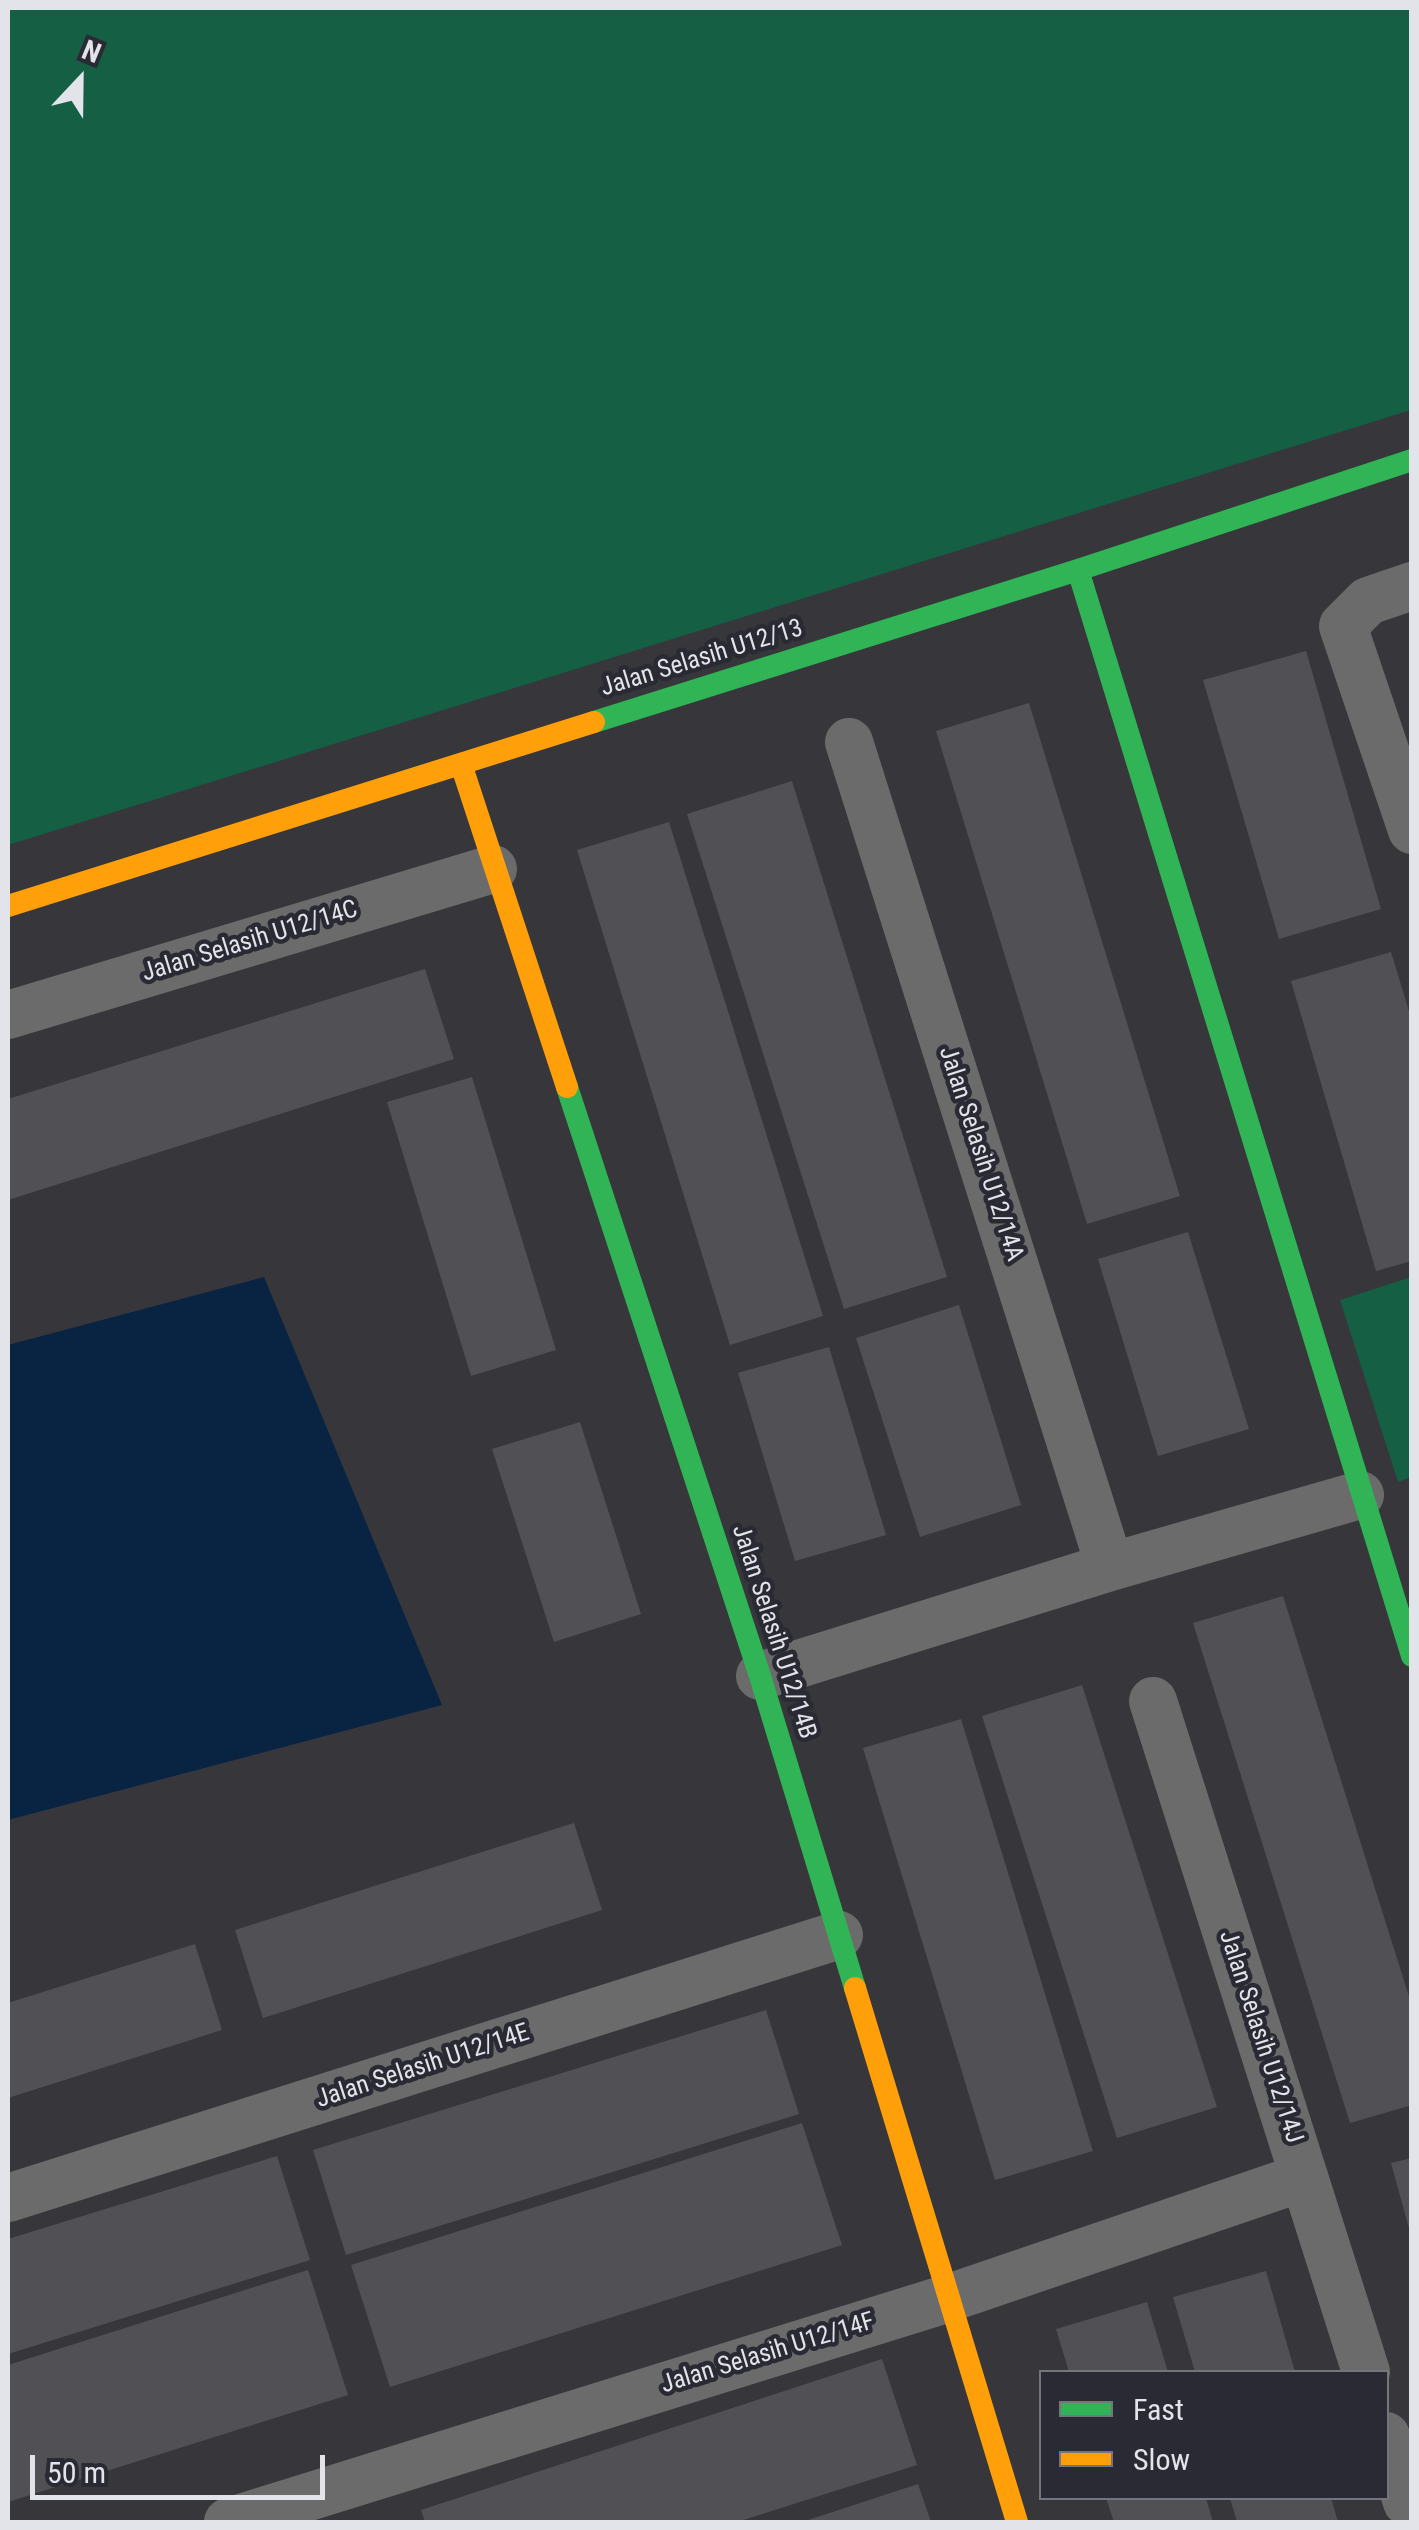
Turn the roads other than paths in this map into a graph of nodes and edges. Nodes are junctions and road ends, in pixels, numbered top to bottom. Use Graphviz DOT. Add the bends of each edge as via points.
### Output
graph roads {
  1 [pos="1412,460"];
  2 [pos="1078,570"];
  3 [pos="1412,586"];
  4 [pos="849,742"];
  5 [pos="461,764"];
  6 [pos="1412,830"];
  7 [pos="494,868"];
  8 [pos="8,906"];
  9 [pos="8,1016"];
  10 [pos="1360,1495"];
  11 [pos="1110,1567"];
  12 [pos="1412,1656"];
  13 [pos="760,1676"];
  14 [pos="1154,1702"];
  15 [pos="839,1935"];
  16 [pos="1304,2177"];
  17 [pos="8,2198"];
  18 [pos="949,2298"];
  19 [pos="1365,2370"];
  20 [pos="1389,2445"];
  21 [pos="1407,2502"];
  22 [pos="228,2522"];
  23 [pos="1017,2522"];
  1 -- 2 [label="street, Jalan Selasih U12/13"];
  2 -- 5 [label="street, Jalan Selasih U12/13"];
  2 -- 10 [label="street"];
  3 -- 6 [label="street" via="1368,601 1342,626"];
  4 -- 11 [label="street, Jalan Selasih U12/14A"];
  5 -- 7 [label="street, Jalan Selasih U12/14B"];
  5 -- 8 [label="street, Jalan Selasih U12/13"];
  7 -- 9 [label="street, Jalan Selasih U12/14C"];
  7 -- 13 [label="street, Jalan Selasih U12/14B"];
  10 -- 11 [label="street"];
  10 -- 12 [label="street"];
  11 -- 13 [label="street"];
  13 -- 15 [label="street, Jalan Selasih U12/14B"];
  14 -- 16 [label="street, Jalan Selasih U12/14J"];
  15 -- 17 [label="street, Jalan Selasih U12/14E"];
  15 -- 18 [label="street, Jalan Selasih U12/14B"];
  16 -- 18 [label="street, Jalan Selasih U12/14F"];
  16 -- 19 [label="street, Jalan Selasih U12/14J"];
  18 -- 22 [label="street, Jalan Selasih U12/14F"];
  18 -- 23 [label="street, Jalan Selasih U12/14B"];
  20 -- 21 [label="street"];
}
